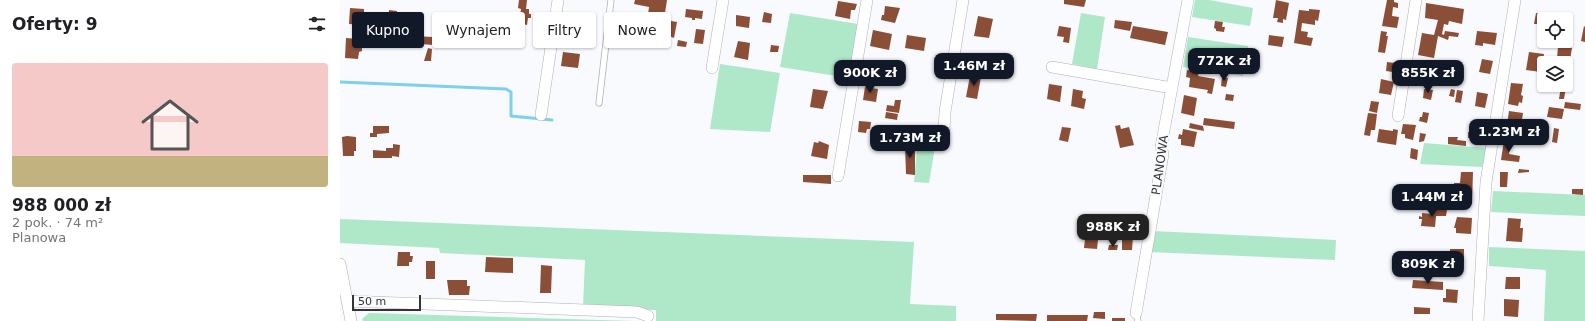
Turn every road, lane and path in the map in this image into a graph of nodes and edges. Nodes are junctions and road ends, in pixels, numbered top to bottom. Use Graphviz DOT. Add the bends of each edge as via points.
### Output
graph roads {
  1 [pos="558,0"];
  2 [pos="611,0"];
  3 [pos="723,0"];
  4 [pos="867,0"];
  5 [pos="963,0"];
  6 [pos="1188,0"];
  7 [pos="1416,0"];
  8 [pos="1515,0"];
  9 [pos="556,12"];
  10 [pos="551,48"];
  11 [pos="1052,67"];
  12 [pos="712,68"];
  13 [pos="1172,88"];
  14 [pos="599,103"];
  15 [pos="541,115"];
  16 [pos="1398,116"];
  17 [pos="944,132"];
  18 [pos="838,176"];
  19 [pos="340,264"];
  20 [pos="347,302"];
  21 [pos="648,316"];
  22 [pos="1137,317"];
  23 [pos="351,321"];
  24 [pos="1478,321"];
  1 -- 9 [label="street"];
  2 -- 14 [label="lane"];
  3 -- 12 [label="street"];
  4 -- 18 [label="street"];
  5 -- 17 [label="street"];
  6 -- 13 [label="street, PLANOWA"];
  7 -- 16 [label="street"];
  8 -- 24 [label="street" via="1486,182"];
  10 -- 15 [label="street"];
  11 -- 13 [label="street"];
  13 -- 22 [label="street, PLANOWA"];
  19 -- 20 [label="street"];
  20 -- 21 [label="street" via="637,312"];
  20 -- 23 [label="street"];
}
